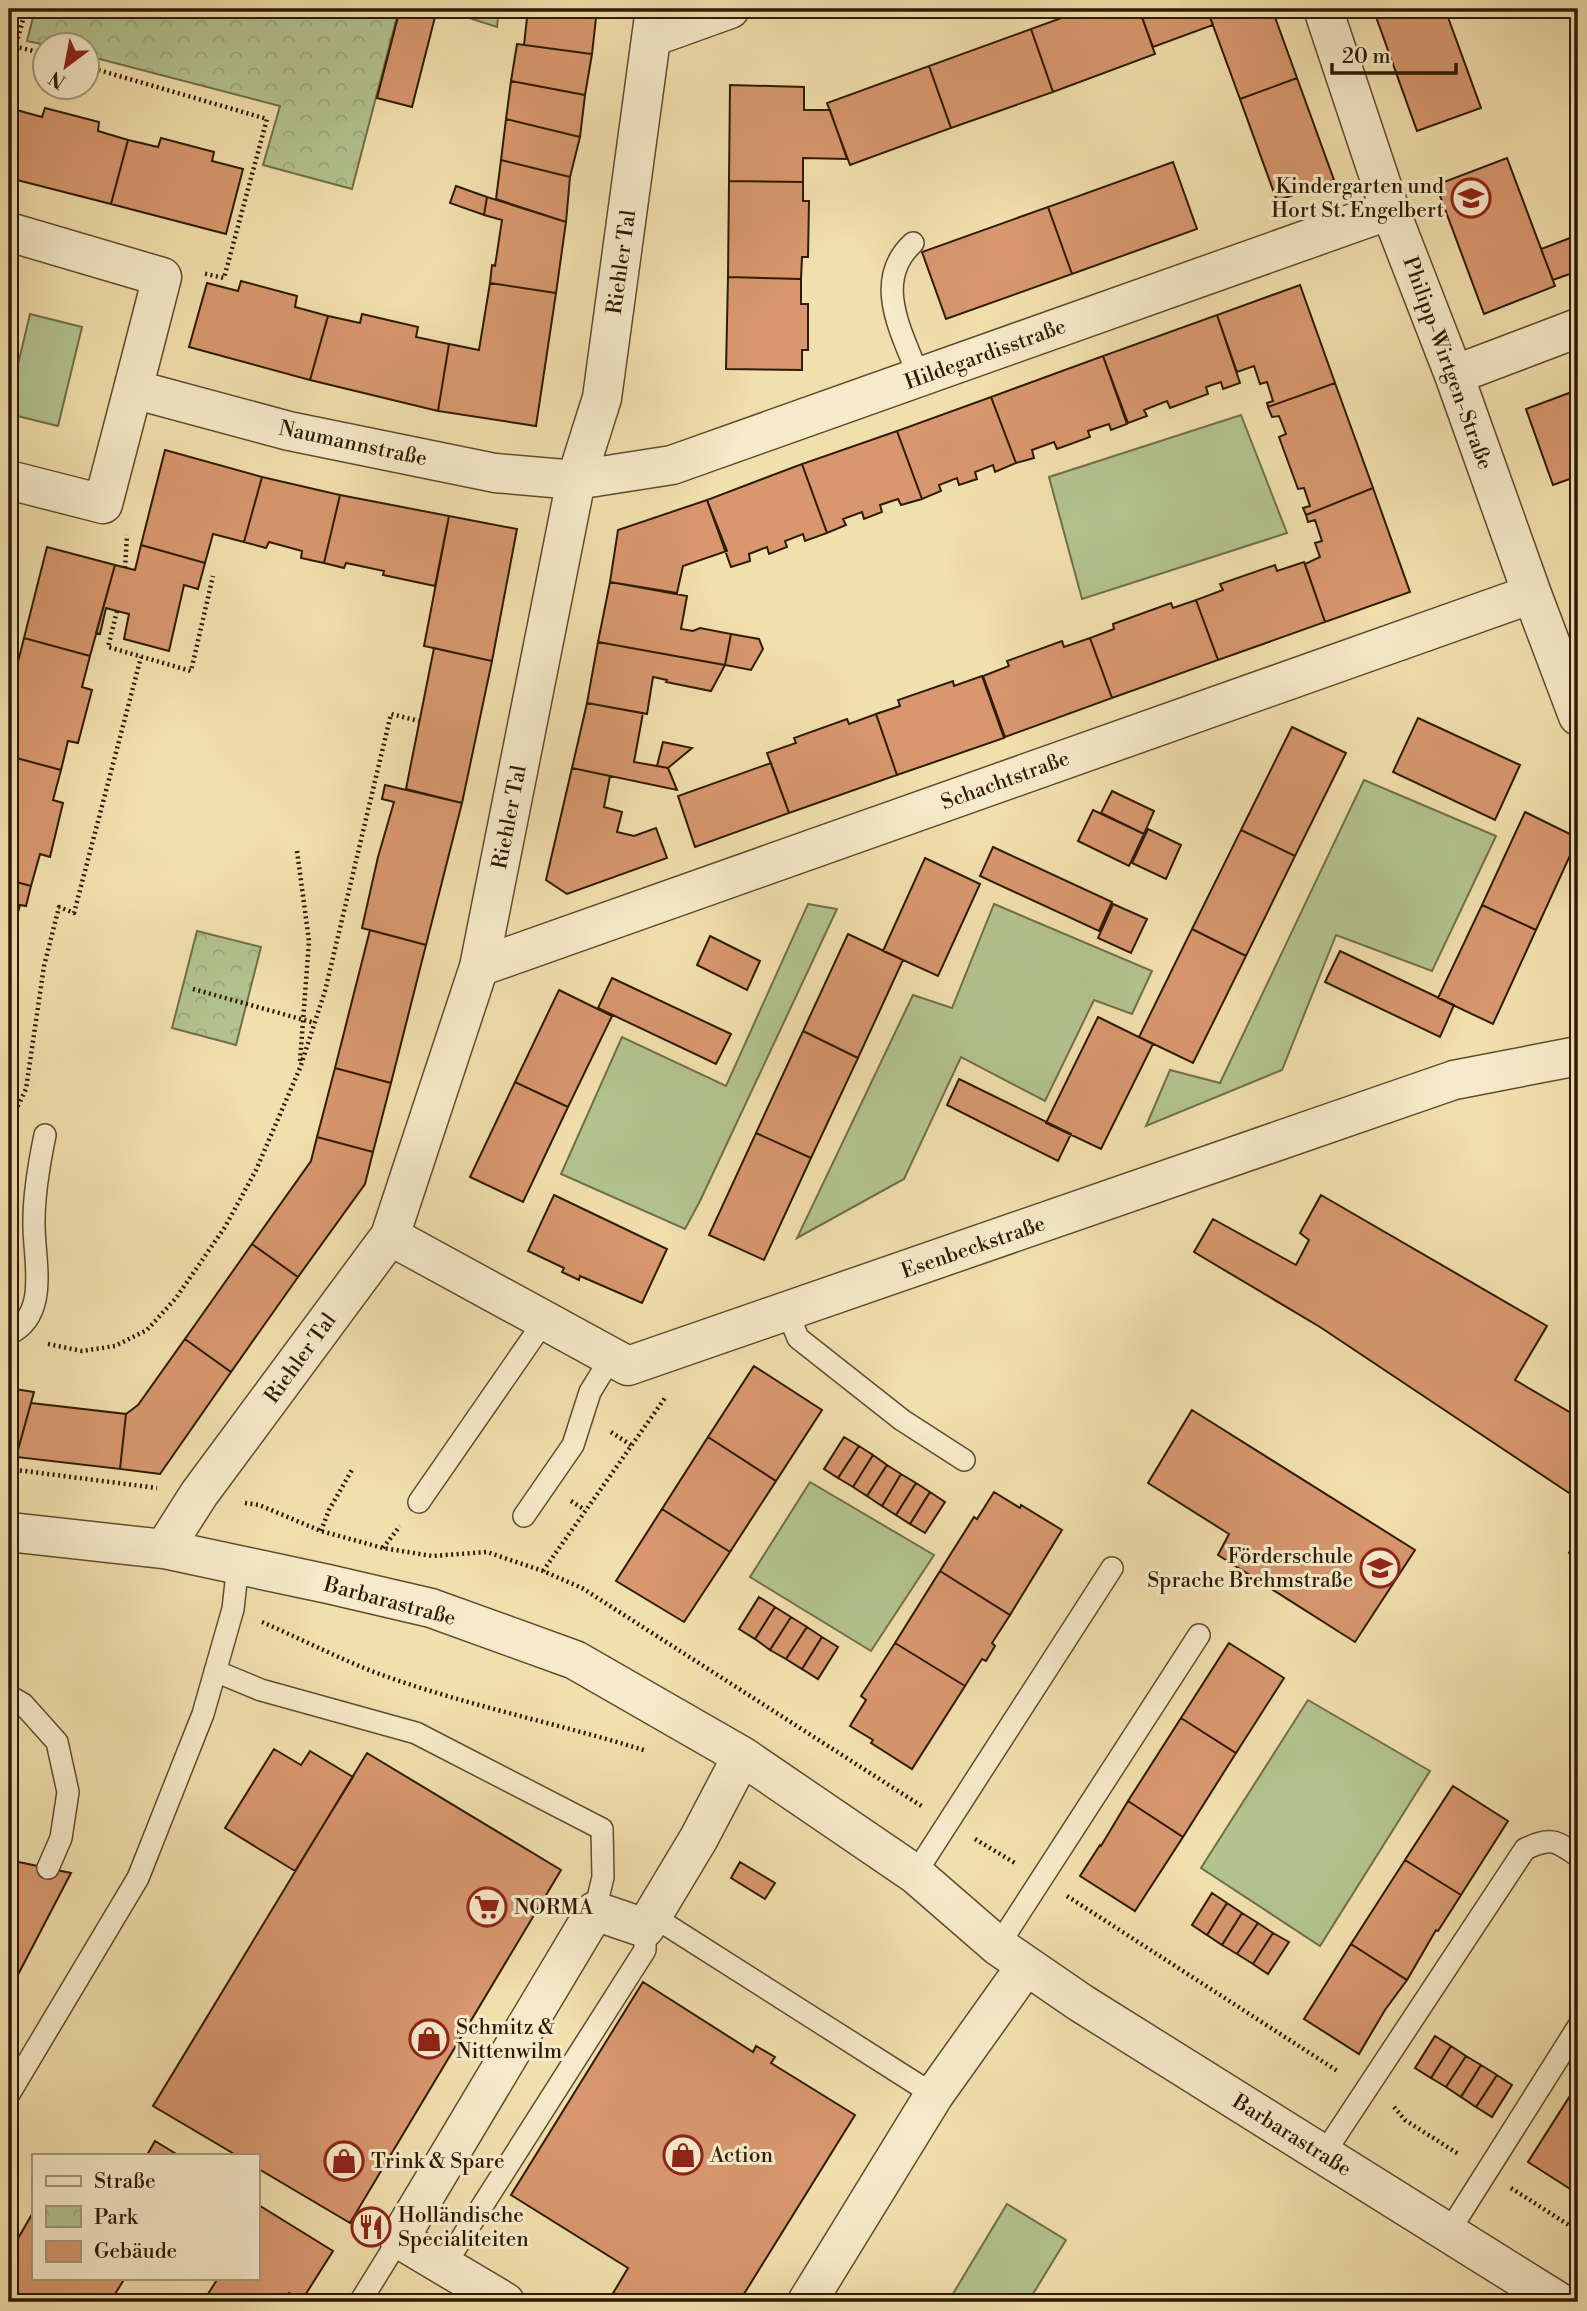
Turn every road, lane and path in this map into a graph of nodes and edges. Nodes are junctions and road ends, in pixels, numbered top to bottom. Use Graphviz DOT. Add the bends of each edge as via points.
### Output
graph roads {
  1 [pos="26,9"];
  2 [pos="730,9"];
  3 [pos="1323,9"];
  4 [pos="653,23"];
  5 [pos="9,45"];
  6 [pos="16,46"];
  7 [pos="32,50"];
  8 [pos="9,69"];
  9 [pos="102,71"];
  10 [pos="1390,210"];
  11 [pos="9,232"];
  12 [pos="914,243"];
  13 [pos="162,277"];
  14 [pos="1578,328"];
  15 [pos="1454,375"];
  16 [pos="919,377"];
  17 [pos="133,389"];
  18 [pos="9,480"];
  19 [pos="576,480"];
  20 [pos="1578,492"];
  21 [pos="1571,494"];
  22 [pos="213,576"];
  23 [pos="1532,594"];
  24 [pos="117,611"];
  25 [pos="141,657"];
  26 [pos="1578,716"];
  27 [pos="419,721"];
  28 [pos="298,851"];
  29 [pos="479,967"];
  30 [pos="193,989"];
  31 [pos="304,1020"];
  32 [pos="315,1023"];
  33 [pos="1578,1056"];
  34 [pos="300,1068"];
  35 [pos="11,1128"];
  36 [pos="45,1135"];
  37 [pos="390,1236"];
  38 [pos="787,1311"];
  39 [pos="545,1320"];
  40 [pos="9,1334"];
  41 [pos="39,1343"];
  42 [pos="662,1354"];
  43 [pos="612,1356"];
  44 [pos="964,1460"];
  45 [pos="354,1468"];
  46 [pos="419,1502"];
  47 [pos="524,1516"];
  48 [pos="321,1531"];
  49 [pos="9,1532"];
  50 [pos="164,1549"];
  51 [pos="238,1564"];
  52 [pos="1112,1568"];
  53 [pos="543,1571"];
  54 [pos="233,1609"];
  55 [pos="1199,1635"];
  56 [pos="215,1671"];
  57 [pos="9,1696"];
  58 [pos="650,1752"];
  59 [pos="742,1756"];
  60 [pos="1578,1856"];
  61 [pos="48,1868"];
  62 [pos="915,1874"];
  63 [pos="595,1912"];
  64 [pos="648,1922"];
  65 [pos="1012,1956"];
  66 [pos="1578,2027"];
  67 [pos="9,2094"];
  68 [pos="934,2095"];
  69 [pos="1323,2155"];
  70 [pos="1448,2233"];
  71 [pos="399,2239"];
  72 [pos="444,2266"];
  73 [pos="360,2302"];
  74 [pos="505,2302"];
  75 [pos="807,2302"];
  76 [pos="1559,2302"];
  1 -- 6 [label="path"];
  2 -- 4 [label="street"];
  3 -- 10 [label="street, Philipp-Wirtgen-Straße"];
  4 -- 19 [label="street, Riehler Tal" via="602,398"];
  5 -- 6 [label="path"];
  6 -- 7 [label="path"];
  6 -- 8 [label="path"];
  9 -- 13 [label="path" via="267,119 224,278 189,270"];
  10 -- 15 [label="street, Philipp-Wirtgen-Straße"];
  10 -- 16 [label="street, Hildegardisstraße"];
  11 -- 13 [label="street"];
  12 -- 16 [label="lane" via="896,266 891,293"];
  13 -- 17 [label="street"];
  14 -- 15 [label="street"];
  15 -- 23 [label="street, Philipp-Wirtgen-Straße"];
  16 -- 19 [label="street, Hildegardisstraße" via="673,465"];
  17 -- 18 [label="street" via="103,504"];
  17 -- 19 [label="street, Naumannstraße" via="289,431 495,472"];
  19 -- 29 [label="street, Riehler Tal"];
  20 -- 21 [label="path"];
  22 -- 25 [label="path" via="191,671"];
  23 -- 26 [label="street, Philipp-Wirtgen-Straße"];
  23 -- 29 [label="street, Schachtstraße"];
  24 -- 25 [label="path" via="108,648"];
  25 -- 35 [label="path" via="74,913 59,907 44,966 26,1089"];
  27 -- 32 [label="path" via="391,714"];
  28 -- 31 [label="path" via="309,941"];
  29 -- 37 [label="street, Riehler Tal"];
  30 -- 31 [label="path"];
  31 -- 32 [label="path"];
  31 -- 34 [label="path"];
  32 -- 34 [label="path"];
  33 -- 38 [label="street, Esenbeckstraße" via="1454,1080"];
  34 -- 41 [label="path" via="256,1170 225,1227 176,1298 147,1330 115,1346 82,1351"];
  36 -- 40 [label="lane" via="33,1222 38,1285 32,1311"];
  37 -- 39 [label="street, Esenbeckstraße"];
  37 -- 50 [label="street, Riehler Tal" via="199,1494"];
  38 -- 42 [label="street, Esenbeckstraße"];
  38 -- 44 [label="lane" via="798,1338 902,1420"];
  39 -- 43 [label="street, Esenbeckstraße"];
  39 -- 46 [label="lane"];
  42 -- 43 [label="street, Esenbeckstraße" via="628,1366"];
  42 -- 53 [label="path" via="675,1385"];
  43 -- 47 [label="lane" via="590,1392 573,1445"];
  45 -- 48 [label="path"];
  49 -- 50 [label="street, Barbarastraße"];
  50 -- 51 [label="street, Barbarastraße"];
  51 -- 54 [label="lane"];
  51 -- 59 [label="street, Barbarastraße" via="431,1608 575,1660"];
  52 -- 62 [label="lane"];
  54 -- 56 [label="lane"];
  54 -- 58 [label="path" via="374,1672"];
  55 -- 65 [label="lane"];
  56 -- 63 [label="lane" via="261,1690 416,1733 602,1829 603,1877"];
  56 -- 67 [label="lane" via="203,1714 138,1878"];
  57 -- 61 [label="lane" via="23,1704 57,1742 68,1793 61,1838"];
  59 -- 62 [label="street, Barbarastraße"];
  59 -- 64 [label="street"];
  60 -- 69 [label="lane" via="1555,1841 1525,1849"];
  62 -- 65 [label="street, Barbarastraße"];
  63 -- 64 [label="street"];
  63 -- 71 [label="street"];
  64 -- 68 [label="lane"];
  64 -- 72 [label="lane" via="645,1950"];
  65 -- 68 [label="street"];
  65 -- 69 [label="street, Barbarastraße"];
  66 -- 70 [label="lane"];
  68 -- 75 [label="street"];
  69 -- 70 [label="street, Barbarastraße"];
  70 -- 76 [label="street, Barbarastraße"];
  71 -- 72 [label="street"];
  71 -- 73 [label="lane"];
  72 -- 74 [label="street"];
}
